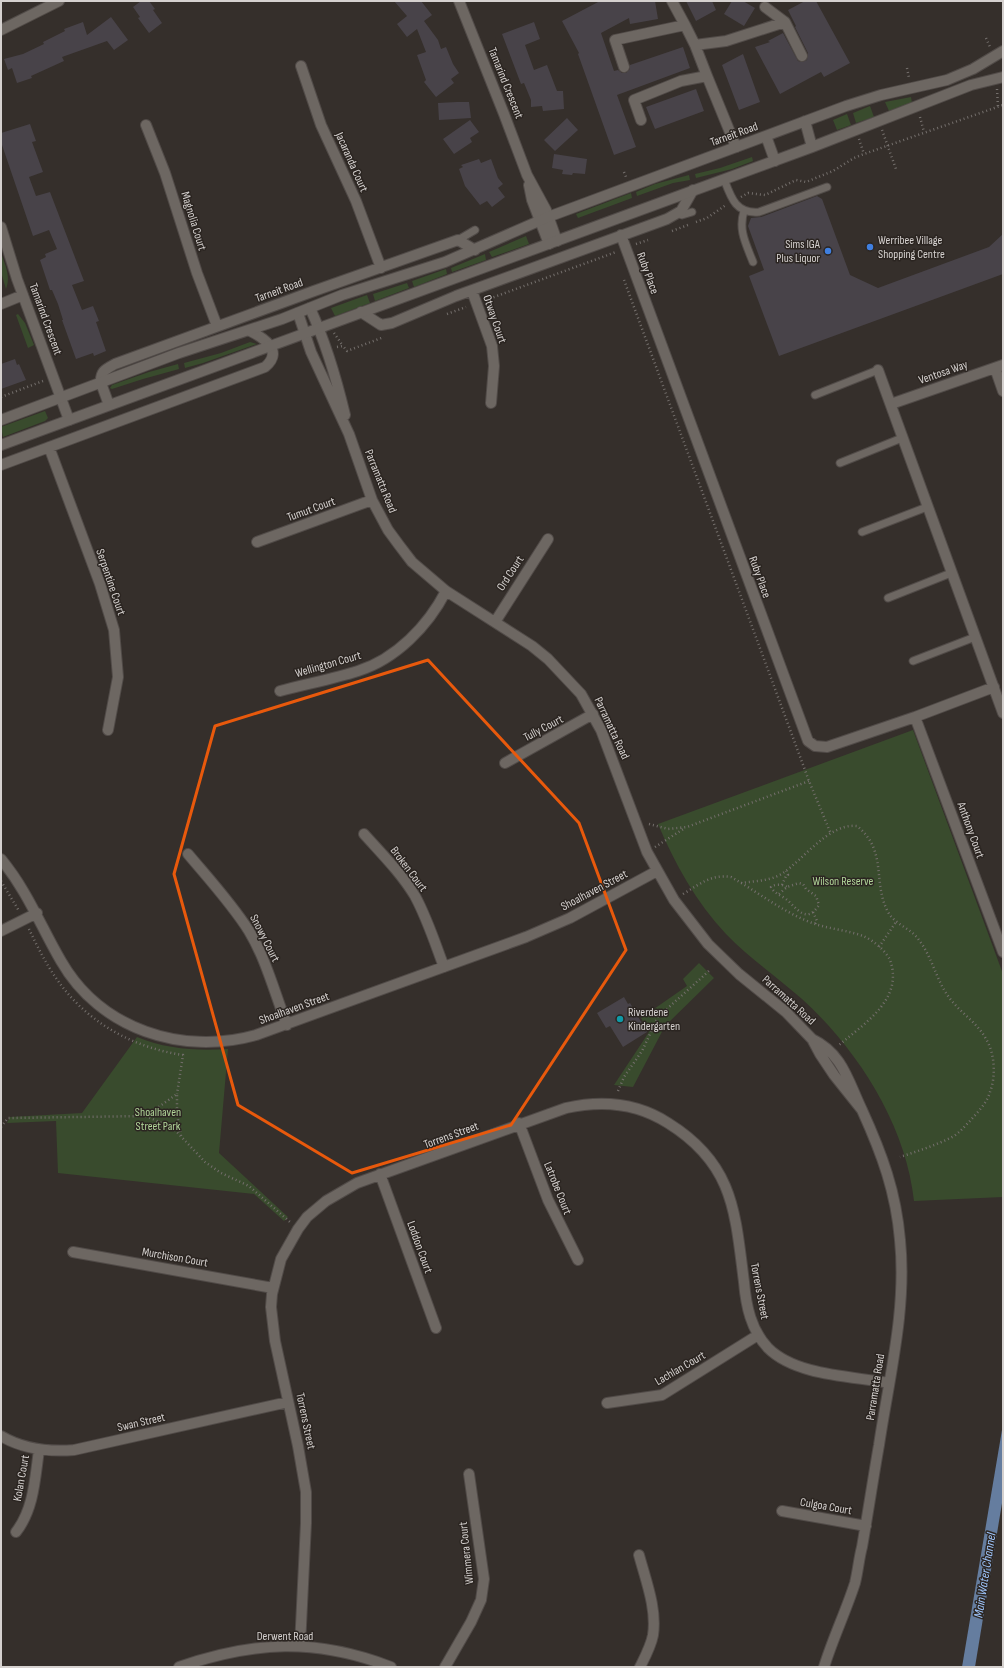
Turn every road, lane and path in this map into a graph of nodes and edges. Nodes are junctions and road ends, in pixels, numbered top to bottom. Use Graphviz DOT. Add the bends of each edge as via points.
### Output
graph roads {
  1 [pos="59,1"];
  2 [pos="459,1"];
  3 [pos="672,1"];
  4 [pos="765,7"];
  5 [pos="785,22"];
  6 [pos="685,24"];
  7 [pos="1,30"];
  8 [pos="695,45"];
  9 [pos="1003,51"];
  10 [pos="802,56"];
  11 [pos="301,66"];
  12 [pos="624,67"];
  13 [pos="707,76"];
  14 [pos="1003,77"];
  15 [pos="641,120"];
  16 [pos="805,121"];
  17 [pos="146,124"];
  18 [pos="766,136"];
  19 [pos="736,147"];
  20 [pos="812,147"];
  21 [pos="775,161"];
  22 [pos="724,179"];
  23 [pos="828,187"];
  24 [pos="693,190"];
  25 [pos="744,211"];
  26 [pos="692,212"];
  27 [pos="678,213"];
  28 [pos="544,219"];
  29 [pos="1,227"];
  30 [pos="475,230"];
  31 [pos="621,235"];
  32 [pos="458,240"];
  33 [pos="553,242"];
  34 [pos="475,250"];
  35 [pos="614,253"];
  36 [pos="616,260"];
  37 [pos="753,262"];
  38 [pos="381,268"];
  39 [pos="622,274"];
  40 [pos="472,291"];
  41 [pos="23,295"];
  42 [pos="1,304"];
  43 [pos="310,308"];
  44 [pos="361,312"];
  45 [pos="298,313"];
  46 [pos="217,326"];
  47 [pos="319,328"];
  48 [pos="250,330"];
  49 [pos="304,333"];
  50 [pos="270,346"];
  51 [pos="999,366"];
  52 [pos="878,370"];
  53 [pos="53,377"];
  54 [pos="101,383"];
  55 [pos="1003,391"];
  56 [pos="814,395"];
  57 [pos="1,397"];
  58 [pos="60,398"];
  59 [pos="491,403"];
  60 [pos="891,404"];
  61 [pos="109,405"];
  62 [pos="1,420"];
  63 [pos="69,420"];
  64 [pos="349,434"];
  65 [pos="902,438"];
  66 [pos="1,445"];
  67 [pos="49,448"];
  68 [pos="840,463"];
  69 [pos="1,465"];
  70 [pos="372,500"];
  71 [pos="927,506"];
  72 [pos="862,532"];
  73 [pos="548,539"];
  74 [pos="257,542"];
  75 [pos="951,573"];
  76 [pos="446,591"];
  77 [pos="888,598"];
  78 [pos="495,622"];
  79 [pos="975,637"];
  80 [pos="913,661"];
  81 [pos="994,687"];
  82 [pos="280,691"];
  83 [pos="1003,713"];
  84 [pos="593,714"];
  85 [pos="915,717"];
  86 [pos="108,730"];
  87 [pos="505,763"];
  88 [pos="809,781"];
  89 [pos="635,820"];
  90 [pos="687,827"];
  91 [pos="364,834"];
  92 [pos="831,834"];
  93 [pos="647,852"];
  94 [pos="188,854"];
  95 [pos="1,859"];
  96 [pos="657,871"];
  97 [pos="786,871"];
  98 [pos="741,883"];
  99 [pos="782,885"];
  100 [pos="787,886"];
  101 [pos="779,894"];
  102 [pos="674,900"];
  103 [pos="813,912"];
  104 [pos="36,913"];
  105 [pos="896,922"];
  106 [pos="815,924"];
  107 [pos="1,931"];
  108 [pos="879,947"];
  109 [pos="1003,952"];
  110 [pos="444,967"];
  111 [pos="710,970"];
  112 [pos="287,1025"];
  113 [pos="812,1039"];
  114 [pos="831,1051"];
  115 [pos="618,1091"];
  116 [pos="862,1110"];
  117 [pos="146,1116"];
  118 [pos="519,1123"];
  119 [pos="1,1127"];
  120 [pos="181,1136"];
  121 [pos="900,1157"];
  122 [pos="380,1174"];
  123 [pos="298,1229"];
  124 [pos="72,1252"];
  125 [pos="578,1260"];
  126 [pos="273,1288"];
  127 [pos="436,1328"];
  128 [pos="758,1335"];
  129 [pos="888,1383"];
  130 [pos="288,1402"];
  131 [pos="607,1404"];
  132 [pos="1,1436"];
  133 [pos="39,1450"];
  134 [pos="469,1474"];
  135 [pos="782,1512"];
  136 [pos="866,1526"];
  137 [pos="16,1532"];
  138 [pos="639,1555"];
  139 [pos="300,1646"];
  140 [pos="179,1667"];
  141 [pos="390,1667"];
  142 [pos="445,1667"];
  143 [pos="640,1667"];
  144 [pos="824,1667"];
  1 -- 7 [label="street"];
  2 -- 28 [label="street, Tamarind Crescent" via="527,175 532,200"];
  3 -- 6 [label="street"];
  4 -- 5 [label="street"];
  5 -- 8 [label="street" via="726,41"];
  5 -- 10 [label="street"];
  6 -- 8 [label="street"];
  6 -- 12 [label="street" via="615,40"];
  8 -- 13 [label="street"];
  9 -- 16 [label="street, Tarneit Road" via="974,69 947,80 881,95"];
  11 -- 38 [label="street, Jacaranda Court" via="321,125 356,201"];
  13 -- 15 [label="street" via="681,81 634,100"];
  13 -- 19 [label="street"];
  14 -- 20 [label="street" via="971,85"];
  16 -- 18 [label="street, Tarneit Road"];
  16 -- 20 [label="street"];
  17 -- 46 [label="street, Magnolia Court"];
  18 -- 19 [label="street, Tarneit Road"];
  18 -- 21 [label="street"];
  19 -- 28 [label="street, Tarneit Road"];
  20 -- 21 [label="street"];
  21 -- 22 [label="street"];
  22 -- 24 [label="street"];
  22 -- 25 [label="lane" via="733,200"];
  23 -- 25 [label="lane" via="760,212"];
  24 -- 27 [label="street"];
  24 -- 33 [label="street"];
  25 -- 37 [label="lane" via="740,222"];
  26 -- 27 [label="lane" via="682,215"];
  27 -- 31 [label="street"];
  28 -- 33 [label="street, Tamarind Crescent"];
  28 -- 34 [label="street, Tarneit Road"];
  29 -- 41 [label="street, Tamarind Crescent"];
  30 -- 32 [label="lane"];
  31 -- 40 [label="street"];
  31 -- 85 [label="street, Ruby Place" via="806,739 815,746 827,747"];
  32 -- 34 [label="street"];
  32 -- 38 [label="street, Tarneit Road"];
  33 -- 44 [label="street"];
  34 -- 43 [label="street, Tarneit Road"];
  35 -- 36 [label="path"];
  38 -- 46 [label="street, Tarneit Road"];
  39 -- 88 [label="path"];
  40 -- 44 [label="street" via="385,325"];
  40 -- 59 [label="street, Otway Court" via="492,346 494,366"];
  41 -- 42 [label="street"];
  41 -- 53 [label="street, Tamarind Crescent"];
  43 -- 45 [label="street, Tarneit Road"];
  43 -- 47 [label="street, Parramatta Road"];
  44 -- 47 [label="street"];
  45 -- 48 [label="street, Tarneit Road"];
  45 -- 49 [label="street, Parramatta Road"];
  46 -- 54 [label="street, Tarneit Road" via="105,369"];
  47 -- 49 [label="street"];
  47 -- 64 [label="street, Parramatta Road" via="335,372"];
  48 -- 50 [label="street" via="264,338"];
  48 -- 54 [label="street, Tarneit Road" via="179,353"];
  49 -- 50 [label="street"];
  49 -- 64 [label="street, Parramatta Road"];
  50 -- 61 [label="street"];
  50 -- 67 [label="street" via="272,358 265,367"];
  51 -- 55 [label="street"];
  51 -- 60 [label="street, Ventosa Way"];
  52 -- 56 [label="lane"];
  52 -- 60 [label="street"];
  53 -- 57 [label="path"];
  53 -- 58 [label="street, Tamarind Crescent"];
  54 -- 58 [label="street, Tarneit Road"];
  54 -- 61 [label="street"];
  58 -- 62 [label="street, Tarneit Road"];
  58 -- 63 [label="street, Tamarind Crescent"];
  60 -- 65 [label="street"];
  61 -- 63 [label="street"];
  63 -- 66 [label="street"];
  64 -- 70 [label="street, Parramatta Road"];
  65 -- 68 [label="lane"];
  65 -- 71 [label="street"];
  67 -- 69 [label="street"];
  67 -- 86 [label="street, Serpentine Court" via="100,584 114,630 118,677"];
  70 -- 74 [label="street, Tumut Court"];
  70 -- 76 [label="street, Parramatta Road" via="388,530 412,562"];
  71 -- 72 [label="lane"];
  71 -- 75 [label="street"];
  73 -- 78 [label="street, Ord Court"];
  75 -- 77 [label="lane"];
  75 -- 79 [label="street"];
  76 -- 78 [label="street, Parramatta Road"];
  76 -- 82 [label="street, Wellington Court" via="439,606 410,639 382,661 359,671"];
  78 -- 84 [label="street, Parramatta Road" via="548,659 581,694"];
  79 -- 80 [label="lane"];
  79 -- 81 [label="street"];
  81 -- 83 [label="street"];
  81 -- 85 [label="street, Ruby Place"];
  84 -- 87 [label="street, Tully Court"];
  84 -- 89 [label="street, Parramatta Road"];
  85 -- 109 [label="street, Anthony Court"];
  88 -- 90 [label="path"];
  88 -- 92 [label="path"];
  89 -- 90 [label="path" via="668,828"];
  89 -- 93 [label="street, Parramatta Road"];
  90 -- 93 [label="path"];
  91 -- 110 [label="street, Broken Court" via="414,895"];
  92 -- 97 [label="path"];
  92 -- 105 [label="path" via="849,825 857,826 868,838 875,851 883,901"];
  93 -- 96 [label="street, Parramatta Road"];
  94 -- 112 [label="street, Snowy Court" via="250,932"];
  95 -- 104 [label="street, Shoalhaven Street" via="23,889"];
  96 -- 102 [label="street, Parramatta Road"];
  96 -- 110 [label="street, Shoalhaven Street" via="551,927"];
  97 -- 98 [label="path" via="766,880"];
  97 -- 99 [label="path" via="788,875"];
  98 -- 102 [label="path" via="731,877 714,877"];
  98 -- 106 [label="path" via="790,914"];
  99 -- 100 [label="path"];
  99 -- 101 [label="path" via="771,886"];
  100 -- 101 [label="path"];
  100 -- 103 [label="path" via="803,884 816,896 819,904"];
  101 -- 103 [label="path" via="796,910 808,914"];
  102 -- 113 [label="street, Parramatta Road" via="708,944 739,974 786,1012"];
  103 -- 106 [label="path" via="817,920"];
  104 -- 107 [label="street"];
  104 -- 112 [label="street, Shoalhaven Street" via="61,962 74,980 102,1008 139,1029 176,1040 223,1042"];
  105 -- 108 [label="path"];
  105 -- 121 [label="path" via="918,938 948,996 986,1038 993,1064 990,1092 976,1114 960,1131 946,1140"];
  106 -- 108 [label="path" via="866,937"];
  108 -- 114 [label="path" via="888,957 893,969 889,997 871,1018"];
  110 -- 112 [label="street, Shoalhaven Street"];
  111 -- 115 [label="path" via="658,1017 642,1051 624,1077"];
  113 -- 114 [label="street, Parramatta Road"];
  113 -- 116 [label="street, Parramatta Road" via="834,1076"];
  114 -- 116 [label="street, Parramatta Road" via="845,1072"];
  116 -- 129 [label="street, Parramatta Road" via="884,1162 894,1199 900,1240 900,1309"];
  117 -- 119 [label="path" via="8,1118"];
  117 -- 120 [label="path" via="170,1127"];
  117 -- 120 [label="path" via="177,1094"];
  118 -- 122 [label="street, Torrens Street"];
  118 -- 125 [label="street, Latrobe Court" via="548,1200"];
  118 -- 128 [label="street, Torrens Street" via="579,1105 608,1104 636,1108 651,1114 689,1137 709,1158 725,1183 730,1197 737,1225 747,1308"];
  120 -- 123 [label="path" via="204,1162 249,1186"];
  122 -- 123 [label="street, Torrens Street" via="333,1196"];
  122 -- 127 [label="street, Loddon Court"];
  123 -- 126 [label="street, Torrens Street" via="281,1259"];
  124 -- 126 [label="street, Murchison Court"];
  126 -- 130 [label="street, Torrens Street" via="272,1323"];
  128 -- 129 [label="street, Torrens Street" via="778,1356 800,1367"];
  128 -- 131 [label="street, Lachlan Court" via="662,1395"];
  129 -- 136 [label="street, Parramatta Road"];
  130 -- 133 [label="street, Swan Street" via="89,1448 57,1452"];
  130 -- 139 [label="street, Torrens Street" via="307,1503"];
  132 -- 133 [label="street, Swan Street"];
  133 -- 137 [label="street, Kolan Court" via="31,1504"];
  134 -- 142 [label="street, Wimmera Court" via="484,1579 481,1600"];
  135 -- 136 [label="street, Culgoa Court"];
  136 -- 144 [label="street, Parramatta Road" via="855,1581"];
  138 -- 143 [label="street" via="654,1613 653,1635"];
  139 -- 140 [label="street, Derwent Road" via="263,1647 230,1652"];
  139 -- 141 [label="street, Derwent Road" via="348,1654"];
}
